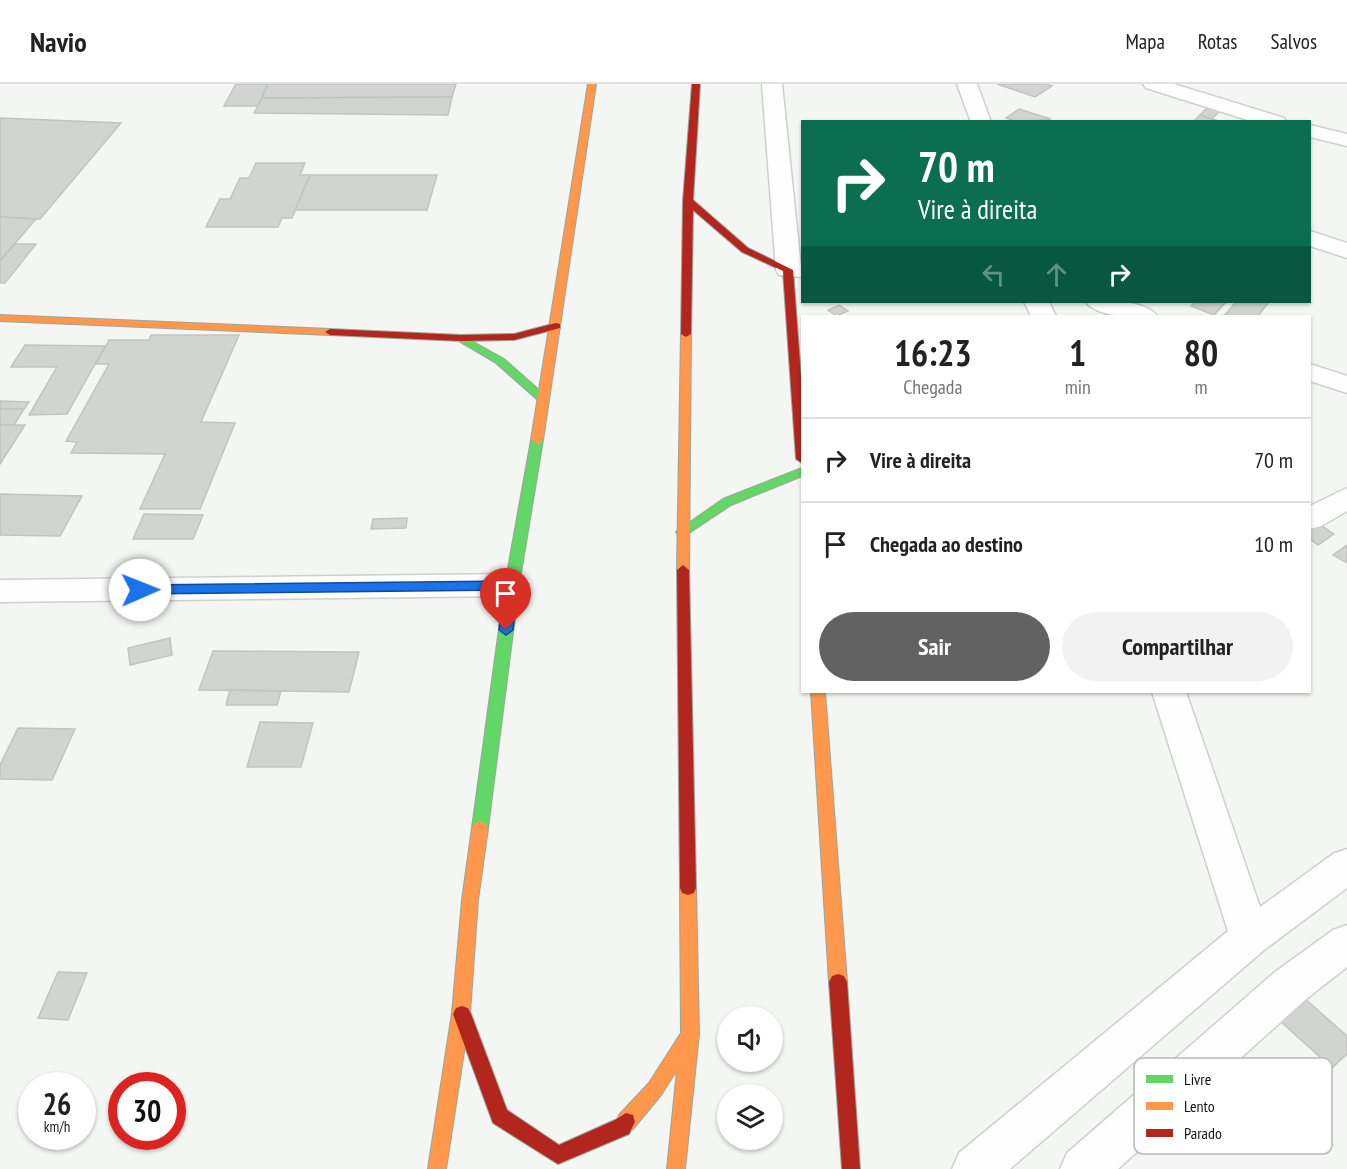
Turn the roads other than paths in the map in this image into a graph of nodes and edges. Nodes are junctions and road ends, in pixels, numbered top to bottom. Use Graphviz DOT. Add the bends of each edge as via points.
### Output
graph roads {
  1 [pos="592,84"];
  2 [pos="696,84"];
  3 [pos="772,84"];
  4 [pos="967,84"];
  5 [pos="1153,84"];
  6 [pos="980,120"];
  7 [pos="1270,120"];
  8 [pos="1311,131"];
  9 [pos="1347,140"];
  10 [pos="688,201"];
  11 [pos="1311,238"];
  12 [pos="1347,251"];
  13 [pos="795,270"];
  14 [pos="1102,303"];
  15 [pos="1140,315"];
  16 [pos="0,318"];
  17 [pos="556,326"];
  18 [pos="461,338"];
  19 [pos="1311,372"];
  20 [pos="1347,385"];
  21 [pos="543,399"];
  22 [pos="801,432"];
  23 [pos="801,472"];
  24 [pos="1347,498"];
  25 [pos="1311,518"];
  26 [pos="682,532"];
  27 [pos="512,585"];
  28 [pos="0,591"];
  29 [pos="818,693"];
  30 [pos="1169,693"];
  31 [pos="1347,867"];
  32 [pos="1250,937"];
  33 [pos="1347,943"];
  34 [pos="461,1013"];
  35 [pos="690,1034"];
  36 [pos="1209,1058"];
  37 [pos="1134,1124"];
  38 [pos="437,1169"];
  39 [pos="676,1169"];
  40 [pos="851,1169"];
  41 [pos="975,1169"];
  42 [pos="1083,1169"];
  1 -- 17 [label="main road"];
  2 -- 10 [label="main road"];
  3 -- 13 [label="street"];
  4 -- 6 [label="street"];
  5 -- 7 [label="street"];
  8 -- 9 [label="street"];
  10 -- 13 [label="main road" via="731,242 759,260"];
  10 -- 26 [label="main road"];
  11 -- 12 [label="street"];
  13 -- 22 [label="main road"];
  14 -- 15 [label="street"];
  16 -- 18 [label="main road"];
  17 -- 18 [label="main road" via="514,337"];
  17 -- 21 [label="main road"];
  18 -- 21 [label="main road" via="500,361"];
  19 -- 20 [label="street"];
  21 -- 27 [label="main road"];
  23 -- 26 [label="main road" via="727,502"];
  24 -- 25 [label="street"];
  26 -- 35 [label="main road"];
  27 -- 28 [label="street"];
  27 -- 34 [label="main road" via="470,900"];
  29 -- 40 [label="main road"];
  30 -- 32 [label="street"];
  31 -- 32 [label="street"];
  32 -- 41 [label="street"];
  33 -- 36 [label="street" via="1290,986"];
  34 -- 35 [label="main road" via="500,1116 558,1155 622,1127 655,1089"];
  34 -- 38 [label="main road"];
  35 -- 39 [label="main road"];
  37 -- 42 [label="street"];
}
